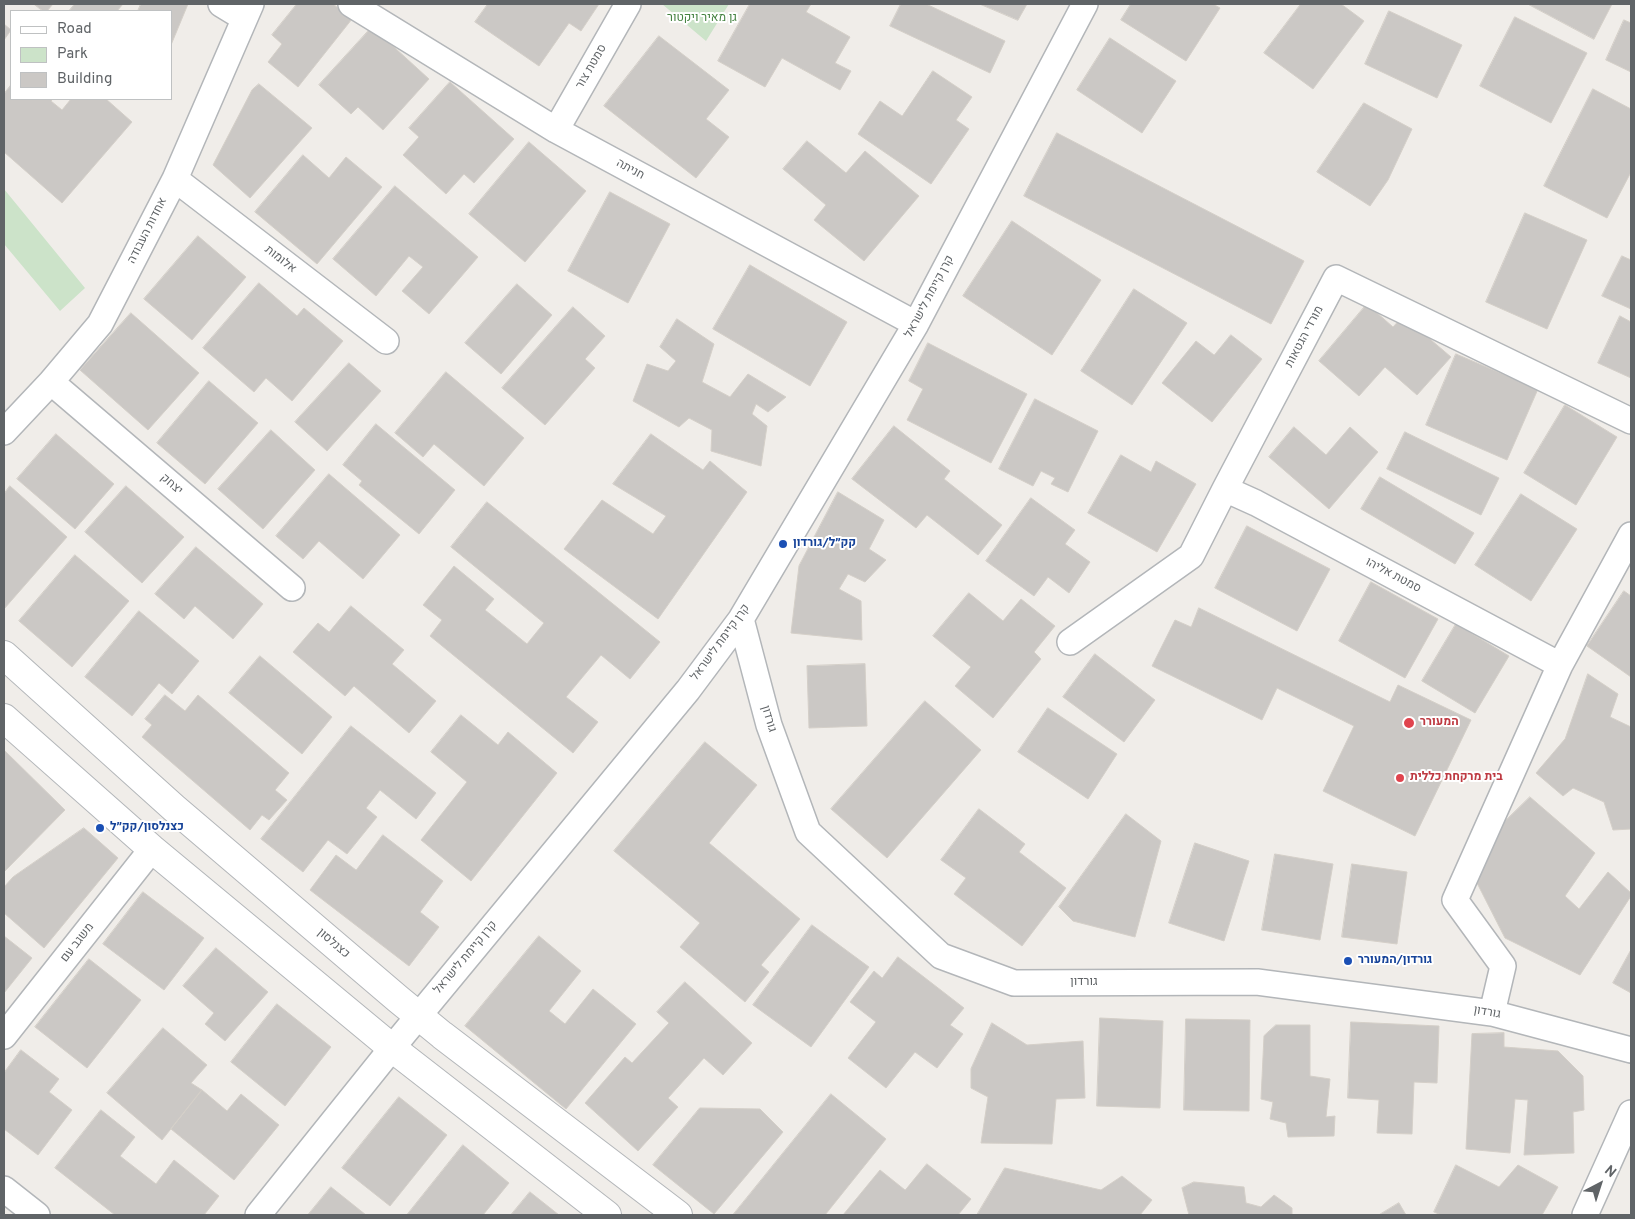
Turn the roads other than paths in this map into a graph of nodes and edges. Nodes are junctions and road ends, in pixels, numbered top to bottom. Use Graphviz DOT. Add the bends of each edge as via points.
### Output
graph roads {
  1 [pos="221,4"];
  2 [pos="351,4"];
  3 [pos="628,4"];
  4 [pos="1085,4"];
  5 [pos="248,11"];
  6 [pos="556,130"];
  7 [pos="175,179"];
  8 [pos="916,324"];
  9 [pos="386,341"];
  10 [pos="51,382"];
  11 [pos="1631,421"];
  12 [pos="4,432"];
  13 [pos="1225,488"];
  14 [pos="1631,535"];
  15 [pos="292,588"];
  16 [pos="741,619"];
  17 [pos="1070,642"];
  18 [pos="4,655"];
  19 [pos="1560,664"];
  20 [pos="4,718"];
  21 [pos="152,849"];
  22 [pos="1492,1013"];
  23 [pos="419,1015"];
  24 [pos="4,1036"];
  25 [pos="392,1048"];
  26 [pos="1631,1050"];
  27 [pos="1631,1113"];
  28 [pos="4,1189"];
  29 [pos="594,1211"];
  30 [pos="37,1215"];
  31 [pos="258,1215"];
  32 [pos="678,1215"];
  33 [pos="1584,1215"];
  1 -- 5 [label="street"];
  2 -- 6 [label="street, חניתה"];
  3 -- 6 [label="street, סמטת צור"];
  4 -- 8 [label="street, קרן קיימת לישראל"];
  5 -- 7 [label="street, אחדות העבודה"];
  6 -- 8 [label="street, חניתה"];
  7 -- 9 [label="street, אלומות"];
  7 -- 10 [label="street, אחדות העבודה" via="100,324"];
  8 -- 16 [label="street, קרן קיימת לישראל"];
  10 -- 12 [label="street, אחדות העבודה"];
  10 -- 15 [label="street, יצחק"];
  11 -- 13 [label="street, מורדי הגטאות" via="1336,278"];
  13 -- 17 [label="street, מורדי הגטאות" via="1191,556"];
  13 -- 19 [label="street, סמטת אליהו"];
  14 -- 19 [label="street"];
  16 -- 22 [label="street, גורדון" via="769,725 808,832 941,956 1014,983 1257,982"];
  16 -- 23 [label="street, קרן קיימת לישראל" via="688,690"];
  18 -- 23 [label="street, כצנלסון" via="174,808"];
  19 -- 22 [label="street" via="1455,900 1503,966"];
  20 -- 21 [label="street"];
  21 -- 24 [label="street, משגב עם"];
  21 -- 25 [label="street"];
  22 -- 26 [label="street, גורדון"];
  23 -- 25 [label="street, קרן קיימת לישראל"];
  23 -- 32 [label="street, כצנלסון"];
  25 -- 29 [label="street"];
  25 -- 31 [label="street, קרן קיימת לישראל"];
  27 -- 33 [label="street"];
  28 -- 30 [label="street"];
}
